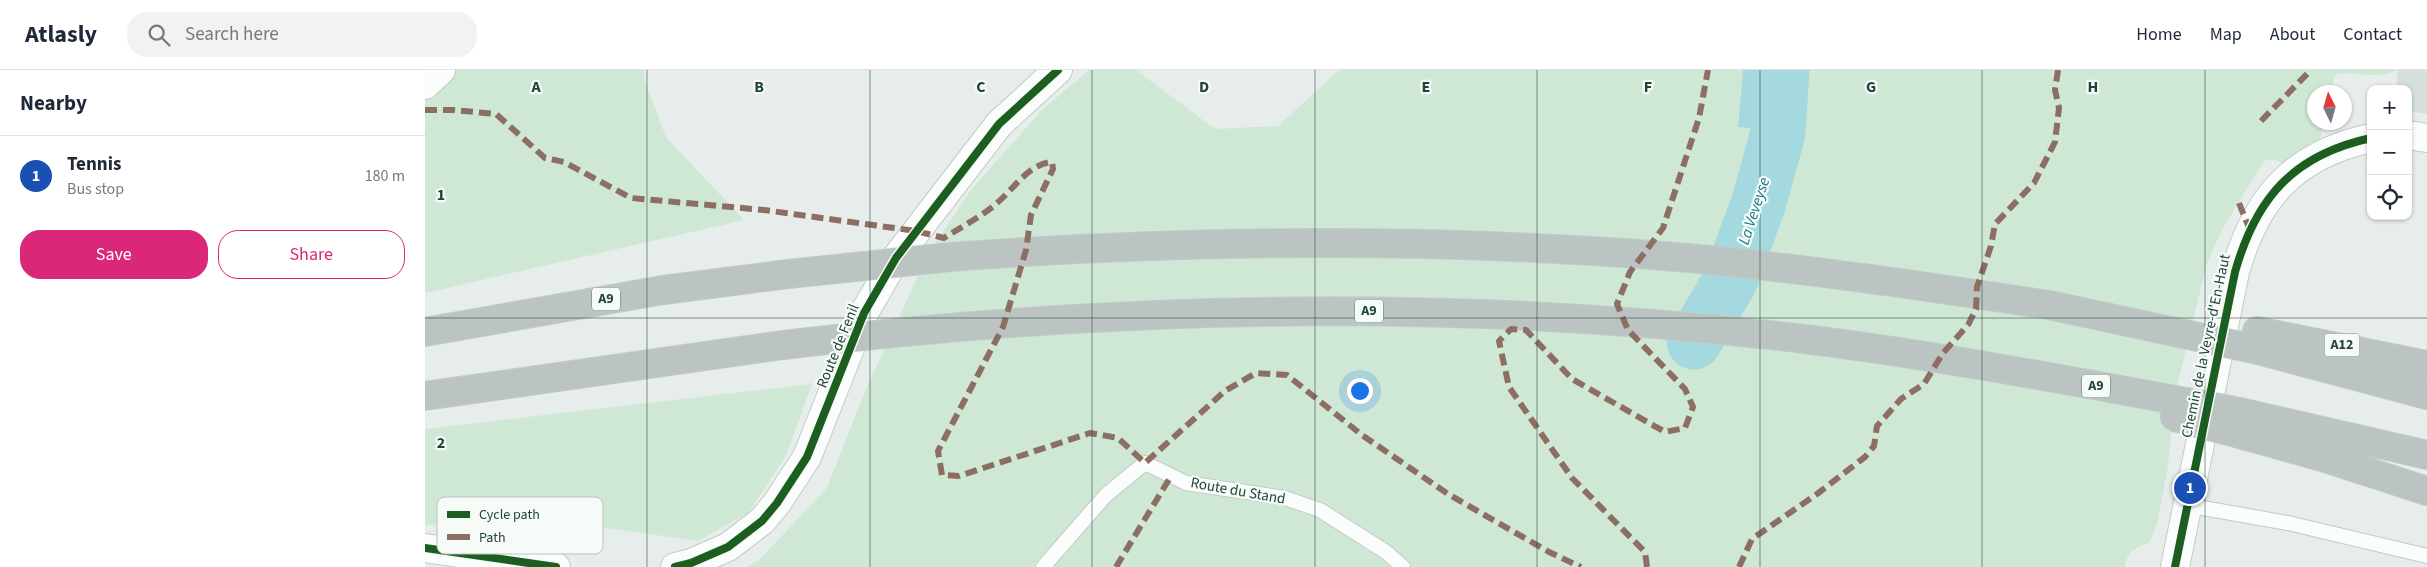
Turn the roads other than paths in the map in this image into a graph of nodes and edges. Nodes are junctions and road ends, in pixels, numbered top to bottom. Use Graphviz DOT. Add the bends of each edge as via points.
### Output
graph roads {
  1 [pos="441,70"];
  2 [pos="1058,70"];
  3 [pos="425,85"];
  4 [pos="2412,136"];
  5 [pos="2427,138"];
  6 [pos="2367,139"];
  7 [pos="425,332"];
  8 [pos="2255,340"];
  9 [pos="2427,360"];
  10 [pos="2427,365"];
  11 [pos="2427,395"];
  12 [pos="425,396"];
  13 [pos="2238,423"];
  14 [pos="2427,454"];
  15 [pos="2427,491"];
  16 [pos="2186,505"];
  17 [pos="466,554"];
  18 [pos="2427,556"];
  19 [pos="556,567"];
  20 [pos="675,567"];
  21 [pos="1043,567"];
  22 [pos="1403,567"];
  23 [pos="2175,567"];
  1 -- 3 [label="street"];
  2 -- 20 [label="street, Route de Fenil" via="999,124 896,258 864,313 807,457 777,503 762,521 728,547"];
  4 -- 5 [label="street"];
  6 -- 16 [label="street, Chemin de la Veyre-d'En-Haut" via="2320,155 2290,175 2249,228 2235,272"];
  7 -- 8 [label="highway, A9, bridge" via="654,292 950,257 1107,246 1275,243 1431,244 1601,251 1747,264 2049,305"];
  8 -- 9 [label="highway, A12"];
  8 -- 10 [label="highway"];
  8 -- 11 [label="highway, A9"];
  12 -- 13 [label="highway, A9, bridge" via="783,345 913,330 1168,313 1340,310 1485,314 1651,324 1810,340 1953,360"];
  13 -- 14 [label="highway, A9"];
  13 -- 15 [label="highway" via="2322,457"];
  16 -- 18 [label="lane" via="2288,523"];
  16 -- 23 [label="street, Chemin de la Veyre-d'En-Haut"];
  17 -- 19 [label="street"];
  21 -- 22 [label="lane, Route du Stand" via="1106,495 1145,463 1187,483 1285,498 1320,510 1386,552"];
}
